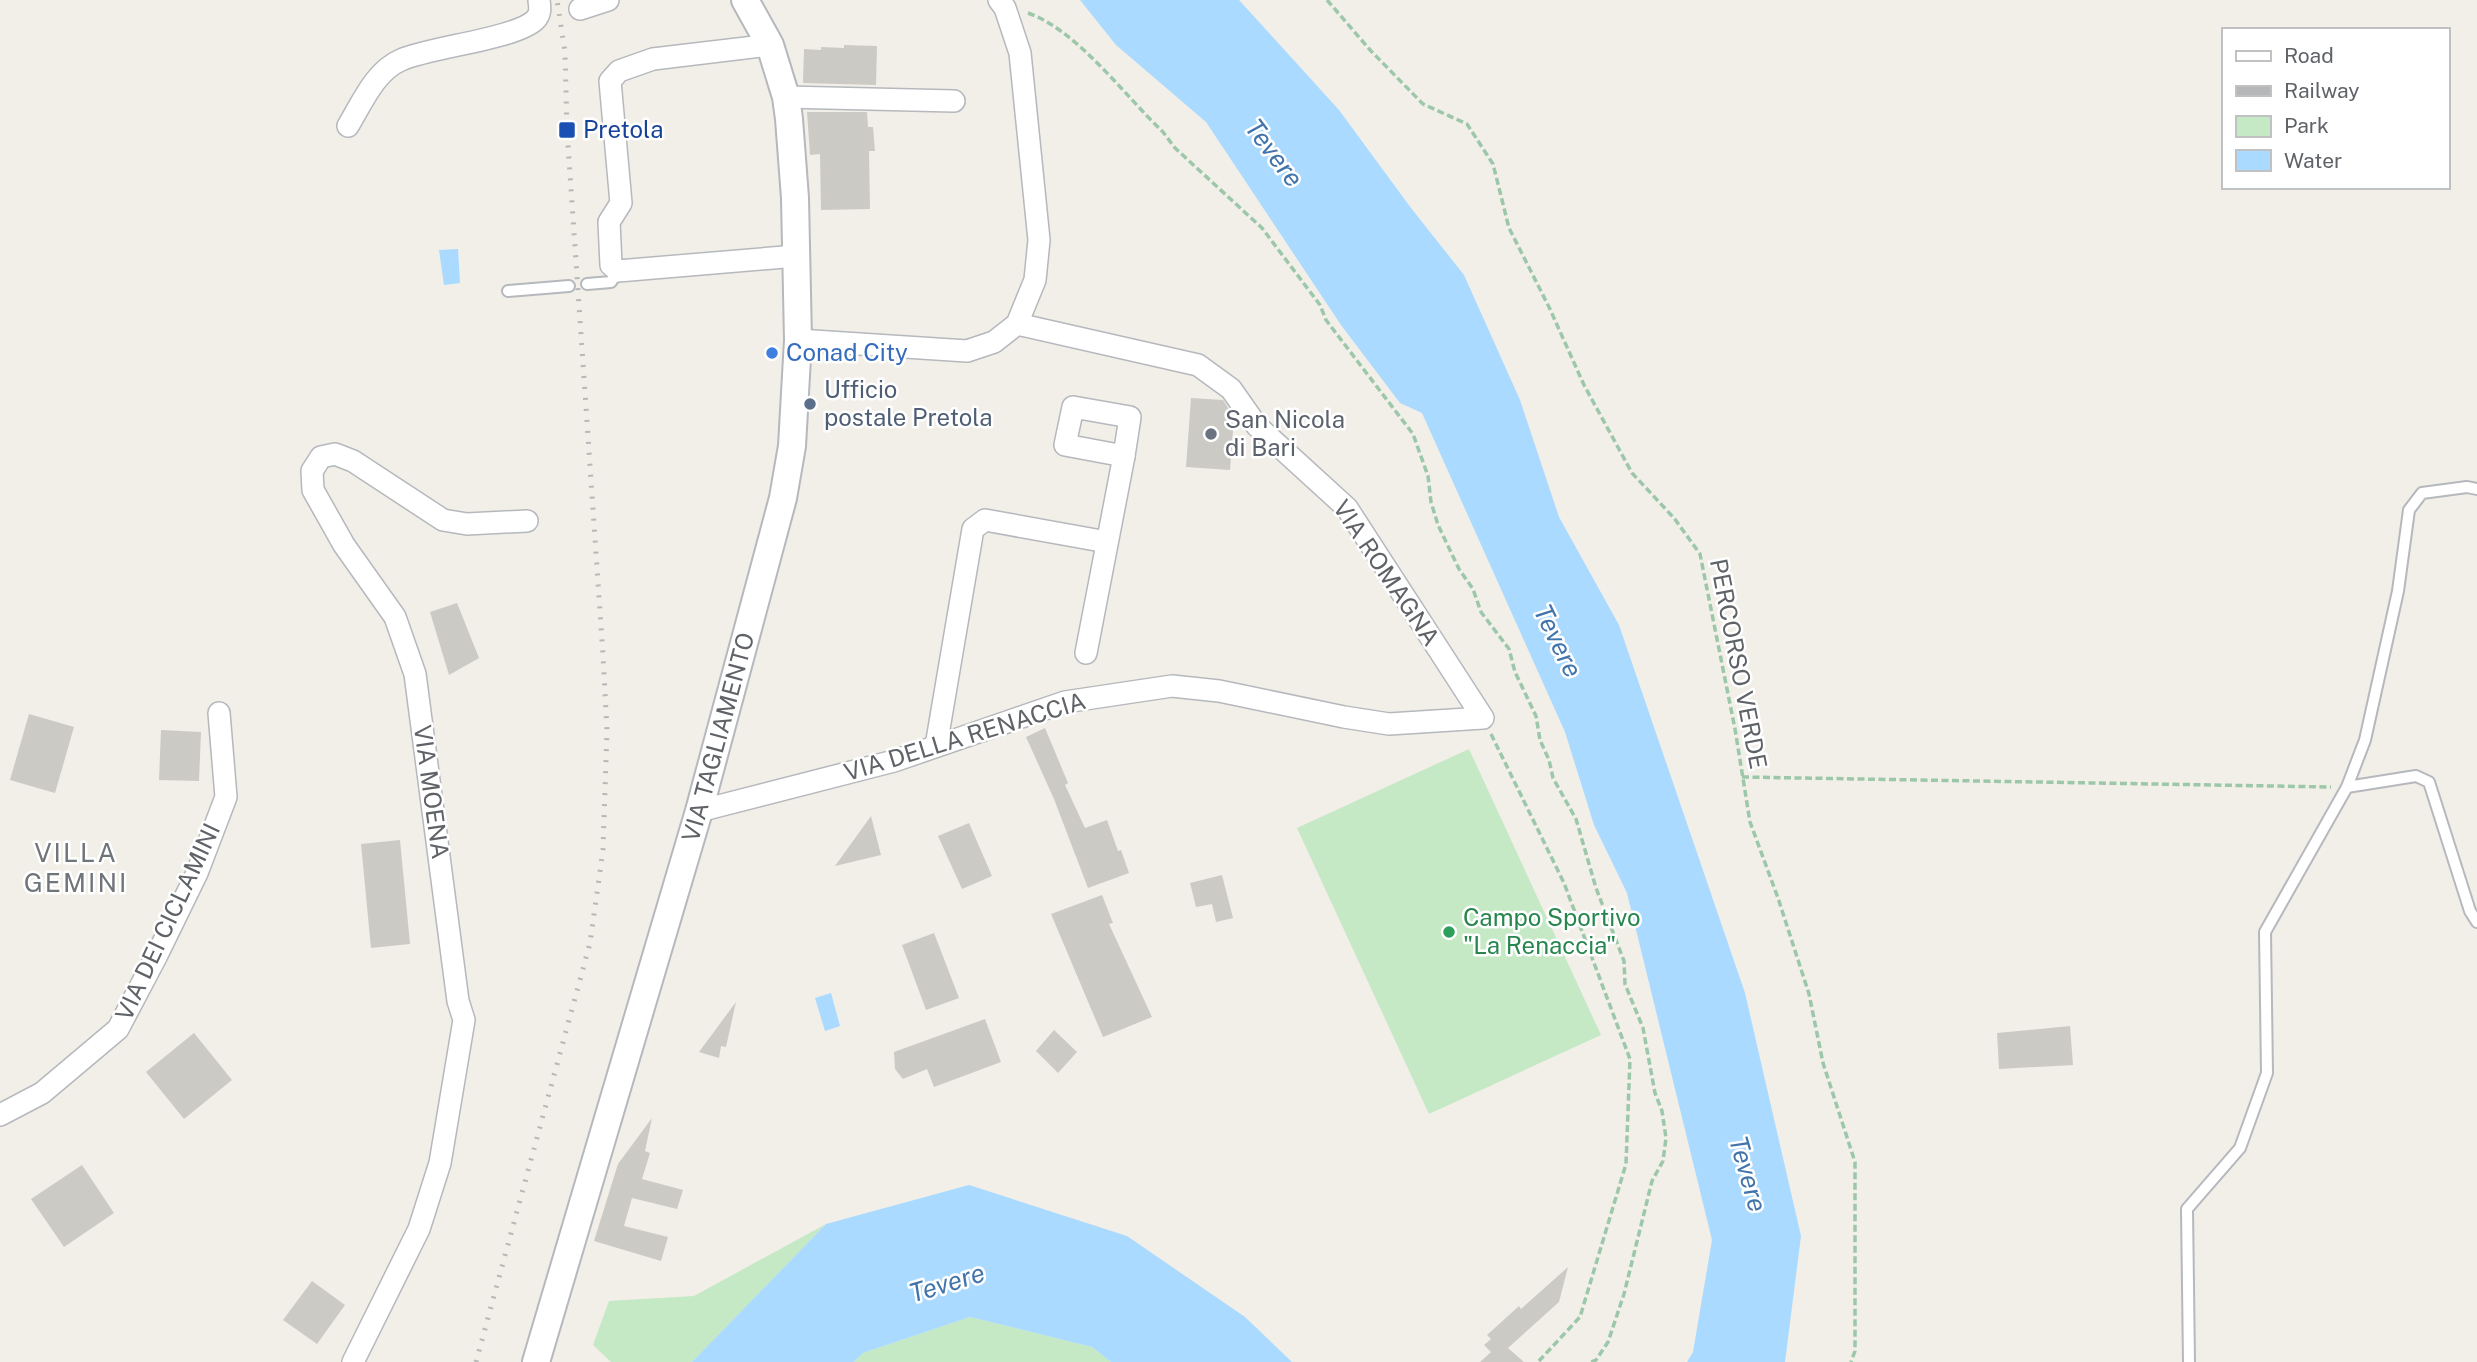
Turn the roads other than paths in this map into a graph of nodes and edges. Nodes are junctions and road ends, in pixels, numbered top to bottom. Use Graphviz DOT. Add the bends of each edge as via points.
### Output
graph roads {
  1 [pos="539,0"];
  2 [pos="608,0"];
  3 [pos="745,0"];
  4 [pos="999,0"];
  5 [pos="580,9"];
  6 [pos="771,45"];
  7 [pos="786,97"];
  8 [pos="954,101"];
  9 [pos="348,126"];
  10 [pos="796,256"];
  11 [pos="618,271"];
  12 [pos="587,284"];
  13 [pos="569,286"];
  14 [pos="508,291"];
  15 [pos="1017,324"];
  16 [pos="798,340"];
  17 [pos="1124,456"];
  18 [pos="2477,489"];
  19 [pos="527,521"];
  20 [pos="1107,542"];
  21 [pos="1086,653"];
  22 [pos="219,713"];
  23 [pos="1483,718"];
  24 [pos="936,746"];
  25 [pos="2347,788"];
  26 [pos="699,811"];
  27 [pos="2477,922"];
  28 [pos="0,1115"];
  29 [pos="353,1362"];
  30 [pos="536,1362"];
  31 [pos="2189,1362"];
  1 -- 9 [label="street" via="537,18 519,29 400,60 374,81"];
  2 -- 5 [label="street"];
  3 -- 6 [label="street, VIA TAGLIAMENTO"];
  4 -- 15 [label="street" via="1020,52 1040,240 1035,280"];
  6 -- 7 [label="street, VIA TAGLIAMENTO"];
  6 -- 11 [label="street" via="653,59 619,71 610,81 621,203 610,222 610,244 611,265"];
  7 -- 8 [label="street"];
  7 -- 10 [label="street, VIA TAGLIAMENTO"];
  10 -- 11 [label="street"];
  10 -- 16 [label="street, VIA TAGLIAMENTO"];
  11 -- 12 [label="lane" via="611,282"];
  13 -- 14 [label="lane"];
  15 -- 16 [label="street" via="994,342 967,352"];
  15 -- 23 [label="street, VIA ROMAGNA" via="1198,365 1231,390 1257,426 1348,508"];
  16 -- 26 [label="street, VIA TAGLIAMENTO" via="792,446 783,498"];
  17 -- 20 [label="street"];
  18 -- 25 [label="lane" via="2422,493 2409,510 2398,591 2365,740"];
  19 -- 29 [label="street, VIA MOENA" via="467,524 443,520 335,454 321,457 312,471 313,490 344,545 395,617 415,674 464,1020 440,1163 419,1229"];
  20 -- 21 [label="street"];
  20 -- 24 [label="street" via="985,520 973,529"];
  22 -- 28 [label="street, VIA DEI CICLAMINI" via="226,797 197,873 118,1029 42,1093"];
  23 -- 24 [label="street, VIA DELLA RENACCIA" via="1389,724 1172,686 1065,702"];
  24 -- 26 [label="street, VIA DELLA RENACCIA"];
  25 -- 27 [label="lane" via="2416,776 2429,782"];
  25 -- 31 [label="lane" via="2265,932 2267,1073 2239,1148 2187,1209"];
  26 -- 30 [label="street, VIA TAGLIAMENTO"];
}
